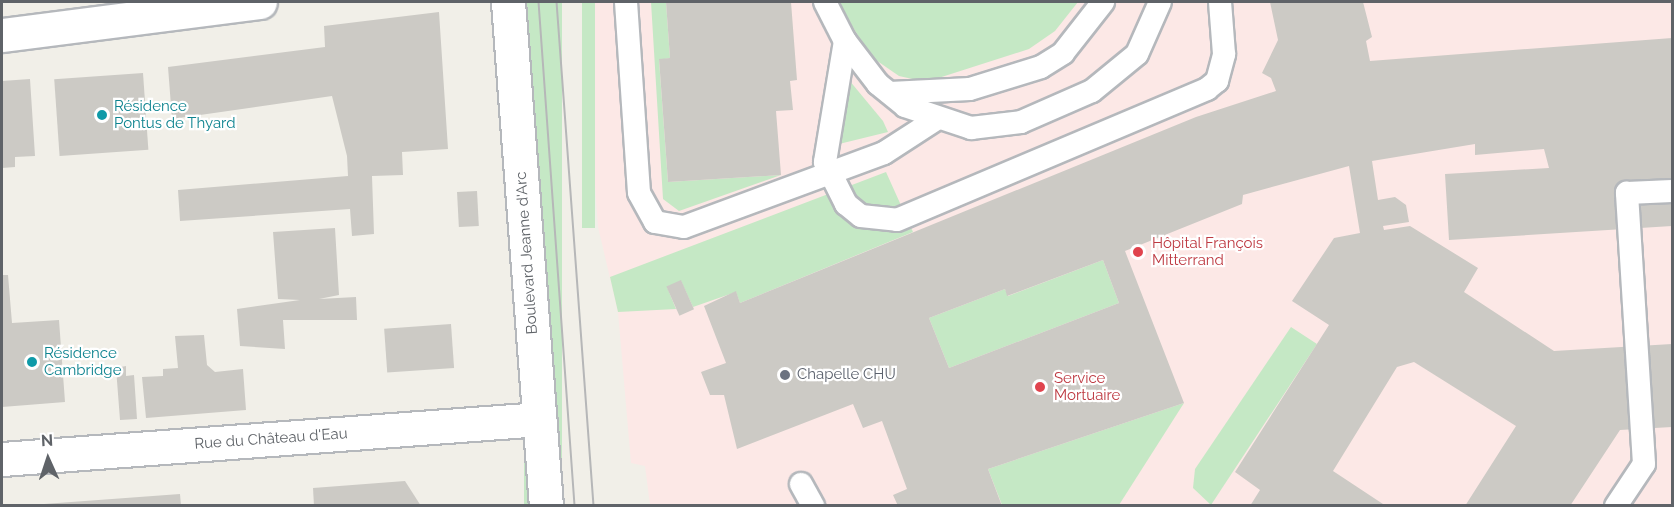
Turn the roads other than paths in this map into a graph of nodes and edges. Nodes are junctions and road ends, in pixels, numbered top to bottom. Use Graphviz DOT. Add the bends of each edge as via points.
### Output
graph roads {
  1 [pos="260,2"];
  2 [pos="508,2"];
  3 [pos="626,2"];
  4 [pos="825,2"];
  5 [pos="1103,2"];
  6 [pos="1160,2"];
  7 [pos="1220,2"];
  8 [pos="2,35"];
  9 [pos="845,41"];
  10 [pos="890,93"];
  11 [pos="935,120"];
  12 [pos="831,173"];
  13 [pos="1672,190"];
  14 [pos="540,419"];
  15 [pos="2,459"];
  16 [pos="801,484"];
  17 [pos="546,506"];
  18 [pos="813,506"];
  19 [pos="1616,506"];
  1 -- 8 [label="street"];
  2 -- 14 [label="street, Boulevard Jeanne d'Arc"];
  3 -- 12 [label="lane" via="639,193 655,222 684,227"];
  4 -- 9 [label="lane"];
  5 -- 10 [label="lane" via="1063,53 1041,67 970,89"];
  6 -- 11 [label="lane" via="1137,54 1115,75 1066,106 996,127 971,128"];
  7 -- 12 [label="lane" via="1224,54 1217,81 1207,89 897,220 861,216 846,204"];
  9 -- 10 [label="lane"];
  9 -- 12 [label="lane" via="825,151"];
  10 -- 11 [label="lane"];
  11 -- 12 [label="lane" via="884,153"];
  13 -- 19 [label="lane" via="1628,193 1644,464"];
  14 -- 15 [label="street, Rue du Château d'Eau"];
  14 -- 17 [label="street, Boulevard Jeanne d'Arc"];
  16 -- 18 [label="lane"];
}
